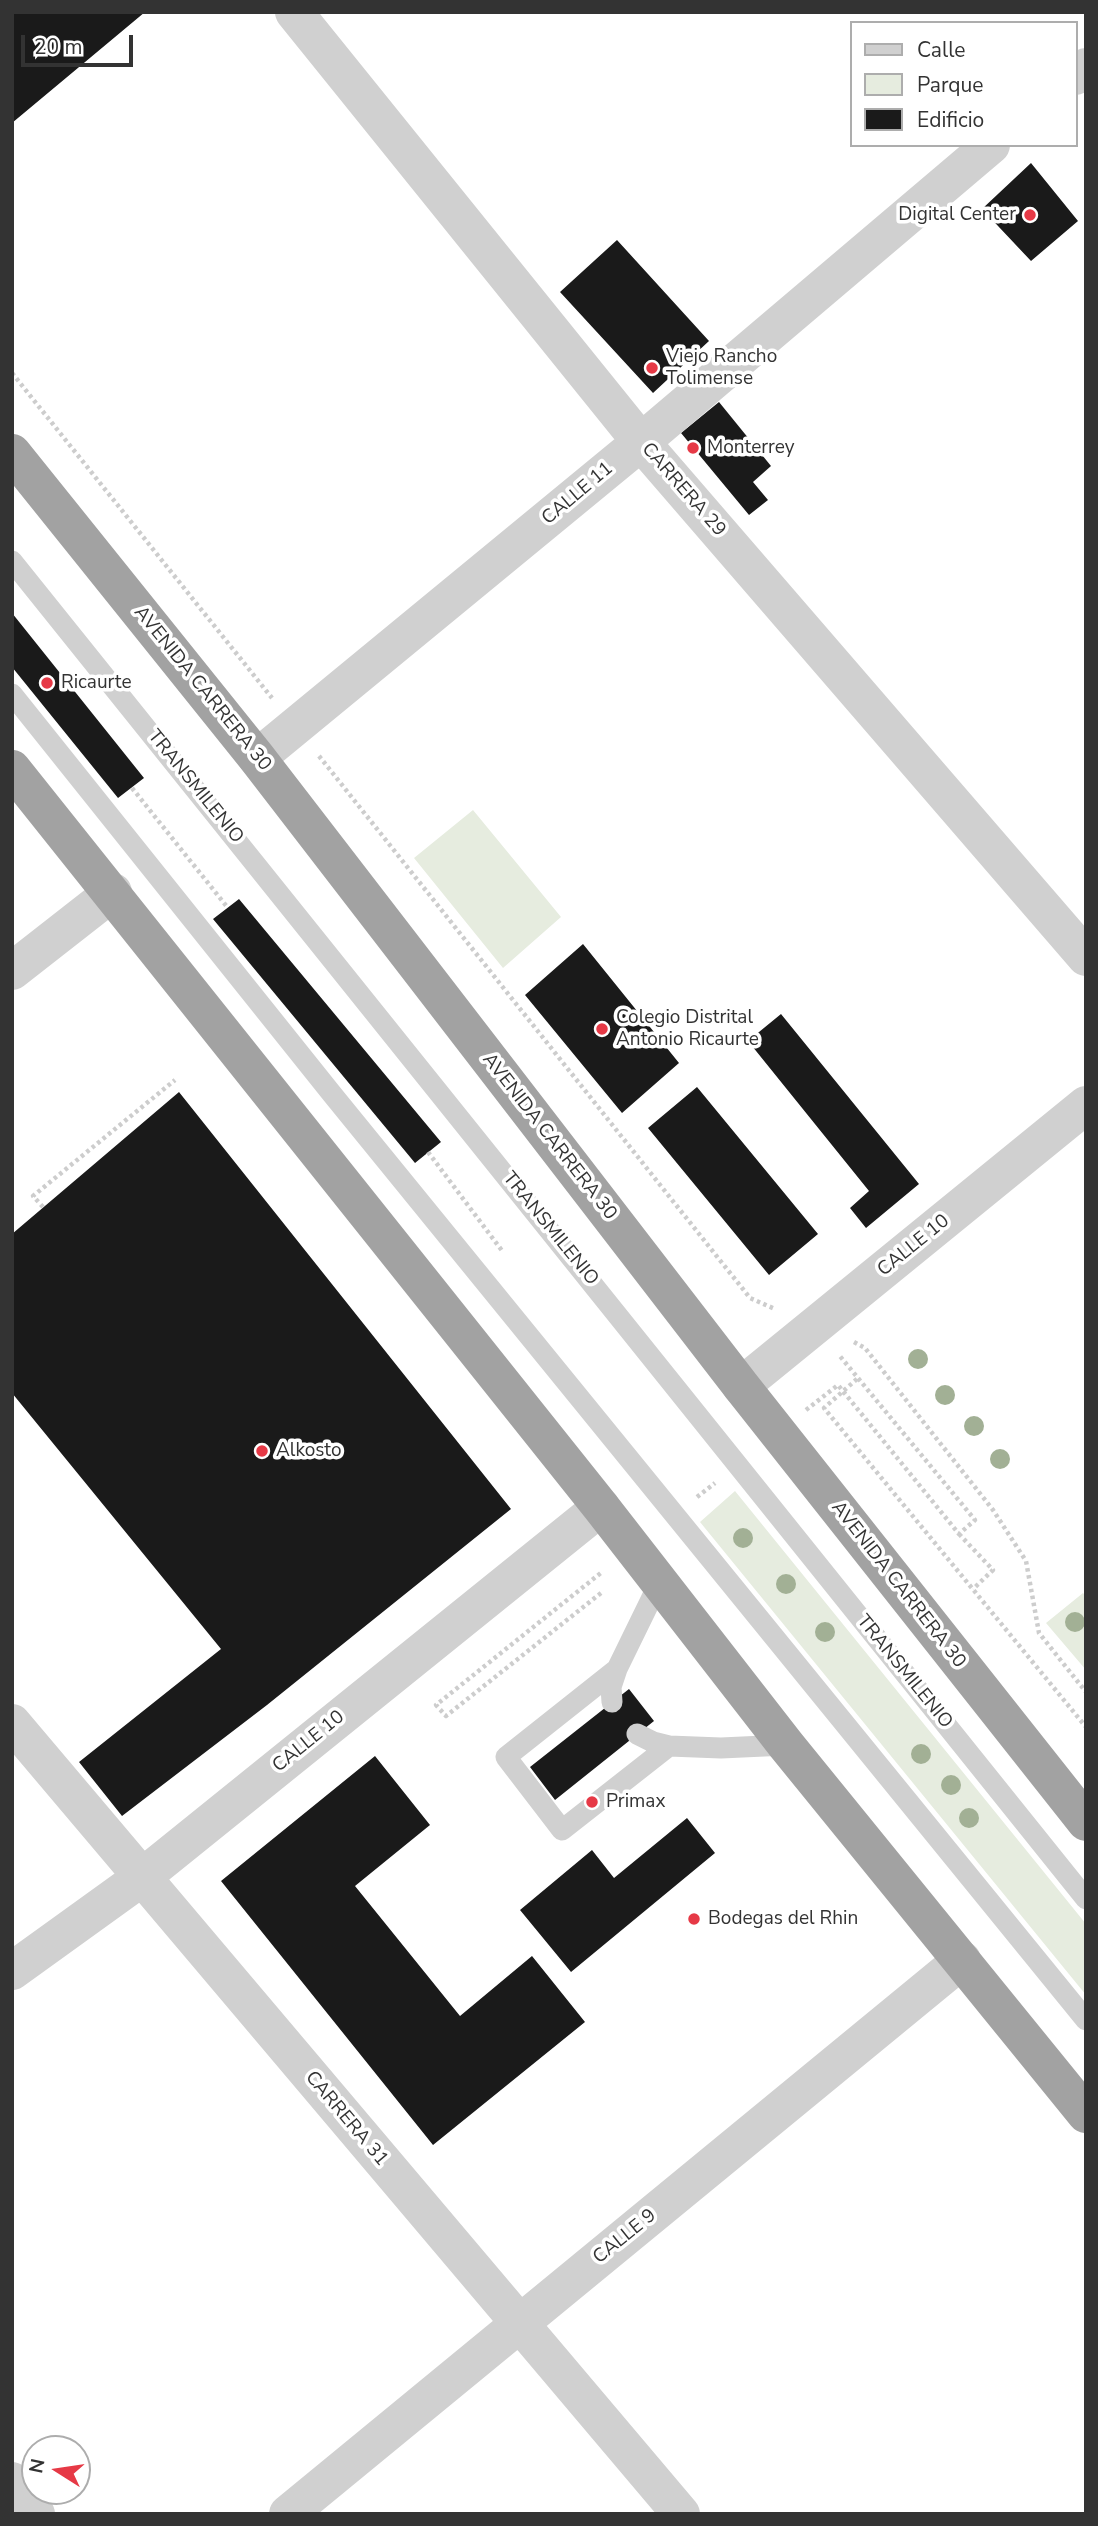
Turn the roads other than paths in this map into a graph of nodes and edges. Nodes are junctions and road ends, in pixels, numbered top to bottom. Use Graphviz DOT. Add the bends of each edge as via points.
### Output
graph roads {
  1 [pos="294,12"];
  2 [pos="989,147"];
  3 [pos="641,442"];
  4 [pos="12,453"];
  5 [pos="12,561"];
  6 [pos="12,694"];
  7 [pos="257,758"];
  8 [pos="12,769"];
  9 [pos="113,892"];
  10 [pos="1086,957"];
  11 [pos="12,971"];
  12 [pos="1086,1105"];
  13 [pos="741,1387"];
  14 [pos="601,1507"];
  15 [pos="659,1583"];
  16 [pos="617,1669"];
  17 [pos="612,1702"];
  18 [pos="12,1723"];
  19 [pos="637,1734"];
  20 [pos="786,1745"];
  21 [pos="669,1746"];
  22 [pos="1086,1822"];
  23 [pos="141,1878"];
  24 [pos="1086,1899"];
  25 [pos="961,1959"];
  26 [pos="12,1971"];
  27 [pos="1086,2020"];
  28 [pos="1086,2114"];
  29 [pos="520,2323"];
  30 [pos="12,2481"];
  31 [pos="36,2514"];
  32 [pos="288,2514"];
  33 [pos="681,2514"];
  1 -- 3 [label="street, CARRERA 29"];
  2 -- 3 [label="street, CALLE 11"];
  3 -- 7 [label="street, CALLE 11"];
  3 -- 10 [label="street, CARRERA 29"];
  4 -- 7 [label="highway, AVENIDA CARRERA 30"];
  5 -- 24 [label="lane, TRANSMILENIO"];
  6 -- 27 [label="lane"];
  7 -- 13 [label="highway, AVENIDA CARRERA 30"];
  8 -- 9 [label="highway"];
  9 -- 11 [label="street"];
  9 -- 14 [label="highway"];
  12 -- 13 [label="street, CALLE 10"];
  13 -- 22 [label="highway, AVENIDA CARRERA 30"];
  14 -- 15 [label="highway"];
  14 -- 23 [label="street, CALLE 10"];
  15 -- 16 [label="lane"];
  15 -- 20 [label="highway"];
  16 -- 17 [label="lane"];
  16 -- 21 [label="lane" via="506,1757 562,1830"];
  18 -- 23 [label="street, CARRERA 31"];
  19 -- 21 [label="lane"];
  20 -- 21 [label="lane"];
  20 -- 25 [label="highway"];
  23 -- 26 [label="street, CALLE 10"];
  23 -- 29 [label="street, CARRERA 31"];
  25 -- 28 [label="highway"];
  25 -- 29 [label="street, CALLE 9"];
  29 -- 32 [label="street, CALLE 9"];
  29 -- 33 [label="street, CARRERA 31"];
  30 -- 31 [label="street"];
}
